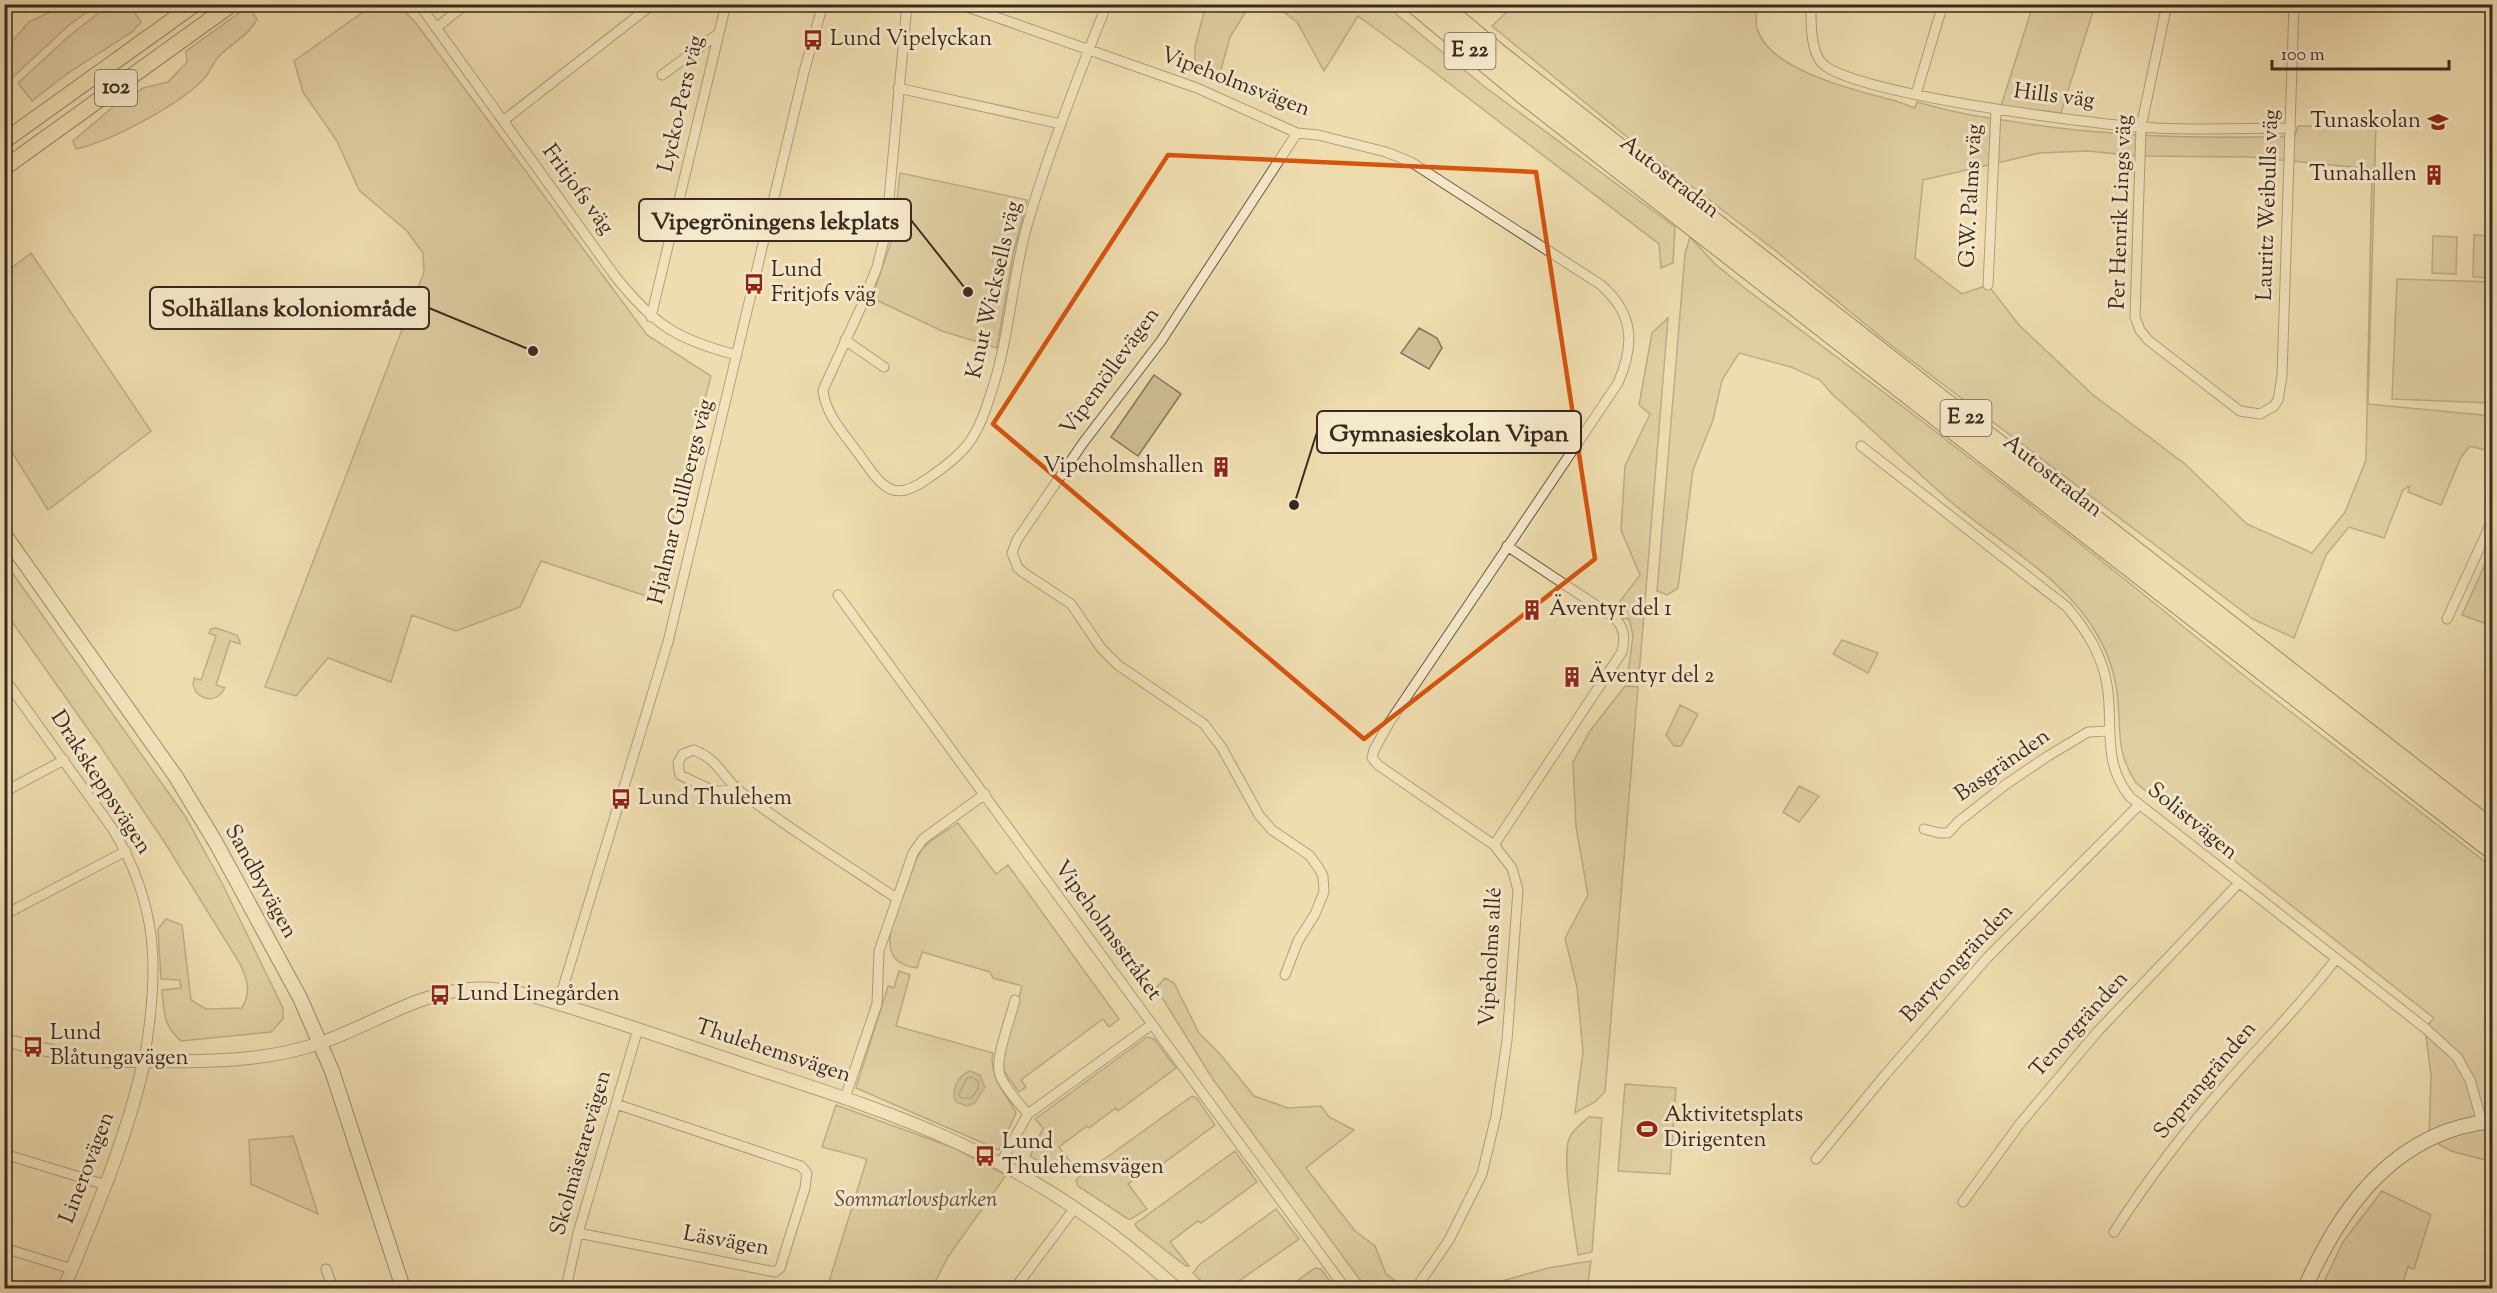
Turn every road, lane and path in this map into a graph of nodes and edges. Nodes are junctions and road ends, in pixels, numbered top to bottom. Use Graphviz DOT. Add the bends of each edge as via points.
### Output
graph roads {
  1 [pos="195,4"];
  2 [pos="232,4"];
  3 [pos="419,4"];
  4 [pos="466,4"];
  5 [pos="653,4"];
  6 [pos="726,4"];
  7 [pos="822,4"];
  8 [pos="907,4"];
  9 [pos="959,4"];
  10 [pos="1107,4"];
  11 [pos="1414,4"];
  12 [pos="1440,4"];
  13 [pos="1811,4"];
  14 [pos="1943,4"];
  15 [pos="2167,4"];
  16 [pos="2294,4"];
  17 [pos="436,28"];
  18 [pos="718,34"];
  19 [pos="1088,50"];
  20 [pos="662,75"];
  21 [pos="898,88"];
  22 [pos="1916,94"];
  23 [pos="1996,110"];
  24 [pos="503,122"];
  25 [pos="1061,124"];
  26 [pos="2141,127"];
  27 [pos="2291,128"];
  28 [pos="1297,133"];
  29 [pos="4,141"];
  30 [pos="4,168"];
  31 [pos="1988,285"];
  32 [pos="651,317"];
  33 [pos="845,340"];
  34 [pos="737,355"];
  35 [pos="884,367"];
  36 [pos="1613,390"];
  37 [pos="2274,406"];
  38 [pos="1861,446"];
  39 [pos="2493,521"];
  40 [pos="4,534"];
  41 [pos="1507,546"];
  42 [pos="838,595"];
  43 [pos="2447,620"];
  44 [pos="4,678"];
  45 [pos="2108,731"];
  46 [pos="64,760"];
  47 [pos="738,790"];
  48 [pos="4,792"];
  49 [pos="985,794"];
  50 [pos="2139,806"];
  51 [pos="2493,828"];
  52 [pos="1924,829"];
  53 [pos="1494,845"];
  54 [pos="2493,850"];
  55 [pos="126,851"];
  56 [pos="2238,884"];
  57 [pos="896,898"];
  58 [pos="4,915"];
  59 [pos="2335,960"];
  60 [pos="1285,975"];
  61 [pos="1015,1000"];
  62 [pos="558,1004"];
  63 [pos="1151,1025"];
  64 [pos="638,1029"];
  65 [pos="4,1040"];
  66 [pos="321,1043"];
  67 [pos="144,1061"];
  68 [pos="844,1098"];
  69 [pos="616,1104"];
  70 [pos="1028,1114"];
  71 [pos="2487,1122"];
  72 [pos="4,1154"];
  73 [pos="1816,1159"];
  74 [pos="1000,1164"];
  75 [pos="106,1185"];
  76 [pos="1963,1202"];
  77 [pos="1074,1209"];
  78 [pos="2114,1232"];
  79 [pos="578,1233"];
  80 [pos="4,1248"];
  81 [pos="72,1269"];
  82 [pos="326,1269"];
  83 [pos="64,1288"];
  84 [pos="333,1288"];
  85 [pos="403,1288"];
  86 [pos="566,1288"];
  87 [pos="1015,1288"];
  88 [pos="1176,1288"];
  89 [pos="1345,1288"];
  90 [pos="1416,1288"];
  91 [pos="2305,1288"];
  1 -- 29 [label="main road, 102"];
  2 -- 30 [label="main road, 102"];
  3 -- 17 [label="street, Fritjofs väg"];
  4 -- 17 [label="street"];
  5 -- 24 [label="street"];
  6 -- 18 [label="street, Lycko-Pers väg"];
  7 -- 34 [label="street, Hjalmar Gullbergs väg"];
  8 -- 21 [label="street"];
  9 -- 19 [label="street, Vipeholmsvägen"];
  10 -- 19 [label="street, Knut Wicksells väg"];
  11 -- 54 [label="highway, Autostradan / E 22" via="1526,97"];
  12 -- 51 [label="highway, Autostradan / E 22"];
  13 -- 22 [label="street, Hills väg" via="1814,44 1821,63 1836,73"];
  14 -- 22 [label="street"];
  15 -- 26 [label="street, Per Henrik Lings väg"];
  16 -- 27 [label="street, Lauritz Weibulls väg"];
  17 -- 24 [label="street, Fritjofs väg"];
  18 -- 20 [label="street"];
  18 -- 32 [label="street, Lycko-Pers väg"];
  19 -- 25 [label="street, Knut Wicksells väg"];
  19 -- 28 [label="street, Vipeholmsvägen" via="1197,88"];
  21 -- 25 [label="street"];
  21 -- 33 [label="street" via="886,232 877,267"];
  22 -- 23 [label="street, Hills väg"];
  23 -- 26 [label="street, Hills väg"];
  23 -- 31 [label="street, G.W. Palms väg"];
  24 -- 32 [label="street, Fritjofs väg" via="615,276"];
  25 -- 33 [label="street, Knut Wicksells väg" via="1028,222 1007,337 984,414 961,452 910,490 895,492 879,482 825,404 824,385"];
  26 -- 27 [label="street, Hills väg"];
  26 -- 37 [label="street, Per Henrik Lings väg" via="2135,317 2140,330 2240,411 2260,414"];
  27 -- 37 [label="street, Lauritz Weibulls väg" via="2284,351"];
  28 -- 36 [label="street, Vipeholmsvägen" via="1386,152 1411,162 1601,285 1618,303 1629,328 1628,355"];
  28 -- 60 [label="street, Vipemöllevägen" via="1161,341 1083,442 1012,553 1018,568 1071,604 1101,648 1118,665 1204,724 1259,815 1272,830 1309,855 1318,867 1324,892"];
  32 -- 34 [label="street, Fritjofs väg" via="686,339"];
  33 -- 35 [label="street"];
  34 -- 62 [label="street, Hjalmar Gullbergs väg" via="668,642"];
  36 -- 41 [label="street, Vipeholms allé"];
  38 -- 45 [label="street, Solistvägen" via="2067,607 2089,636 2104,672"];
  39 -- 43 [label="street"];
  40 -- 66 [label="main road, Sandbyvägen" via="176,777 216,843"];
  41 -- 53 [label="street" via="1615,618 1622,625 1625,640 1622,652"];
  41 -- 53 [label="street, Vipeholms allé" via="1389,723 1372,758"];
  42 -- 49 [label="street, Vipeholmsstråket"];
  44 -- 46 [label="street, Drakskeppsvägen"];
  45 -- 50 [label="street, Solistvägen" via="2117,776"];
  45 -- 52 [label="street, Basgränden" via="2088,732 2045,757 1967,814 1948,833"];
  46 -- 48 [label="street"];
  46 -- 55 [label="street, Drakskeppsvägen"];
  47 -- 47 [label="street" via="715,762 701,753 694,750 683,754 678,763 680,775 714,791"];
  47 -- 57 [label="street"];
  49 -- 57 [label="street" via="917,844"];
  49 -- 63 [label="street, Vipeholmsstråket"];
  50 -- 56 [label="street, Solistvägen"];
  50 -- 73 [label="street, Barytongränden" via="1987,958"];
  53 -- 90 [label="street, Vipeholms allé" via="1512,868 1518,890 1508,1030 1496,1116 1482,1174 1449,1240"];
  55 -- 58 [label="street"];
  55 -- 67 [label="street, Drakskeppsvägen" via="141,886 152,936 153,996"];
  56 -- 59 [label="street, Solistvägen"];
  56 -- 76 [label="street, Tenorgränden" via="2098,1031 2019,1125"];
  57 -- 68 [label="street" via="879,951 878,1001"];
  59 -- 71 [label="street, Solistvägen" via="2457,1057"];
  59 -- 78 [label="street, Soprangränden" via="2199,1116"];
  61 -- 70 [label="street" via="999,1071"];
  62 -- 64 [label="street, Thulehemsvägen"];
  62 -- 66 [label="street, Thulehemsvägen" via="502,990 458,990 400,1009"];
  63 -- 70 [label="street"];
  63 -- 89 [label="street, Vipeholmsstråket"];
  64 -- 68 [label="street, Thulehemsvägen"];
  64 -- 69 [label="street, Skolmästarevägen"];
  65 -- 67 [label="street, Thulehemsvägen" via="89,1058"];
  66 -- 67 [label="street, Thulehemsvägen" via="228,1059"];
  66 -- 85 [label="main road, Sandbyvägen"];
  67 -- 75 [label="street, Linerovägen" via="135,1101"];
  68 -- 74 [label="street, Thulehemsvägen" via="931,1131"];
  69 -- 79 [label="street, Skolmästarevägen"];
  69 -- 79 [label="street, Läsvägen" via="801,1166 807,1173 805,1188 780,1268 774,1272"];
  70 -- 74 [label="street"];
  71 -- 91 [label="main road" via="2441,1132 2411,1148 2383,1171 2346,1212"];
  72 -- 75 [label="street"];
  74 -- 77 [label="street, Thulehemsvägen"];
  75 -- 81 [label="street, Linerovägen"];
  77 -- 87 [label="street"];
  77 -- 88 [label="street, Thulehemsvägen" via="1119,1240"];
  79 -- 86 [label="street, Skolmästarevägen"];
  80 -- 81 [label="street"];
  81 -- 83 [label="street, Linerovägen"];
  82 -- 84 [label="street"];
}
